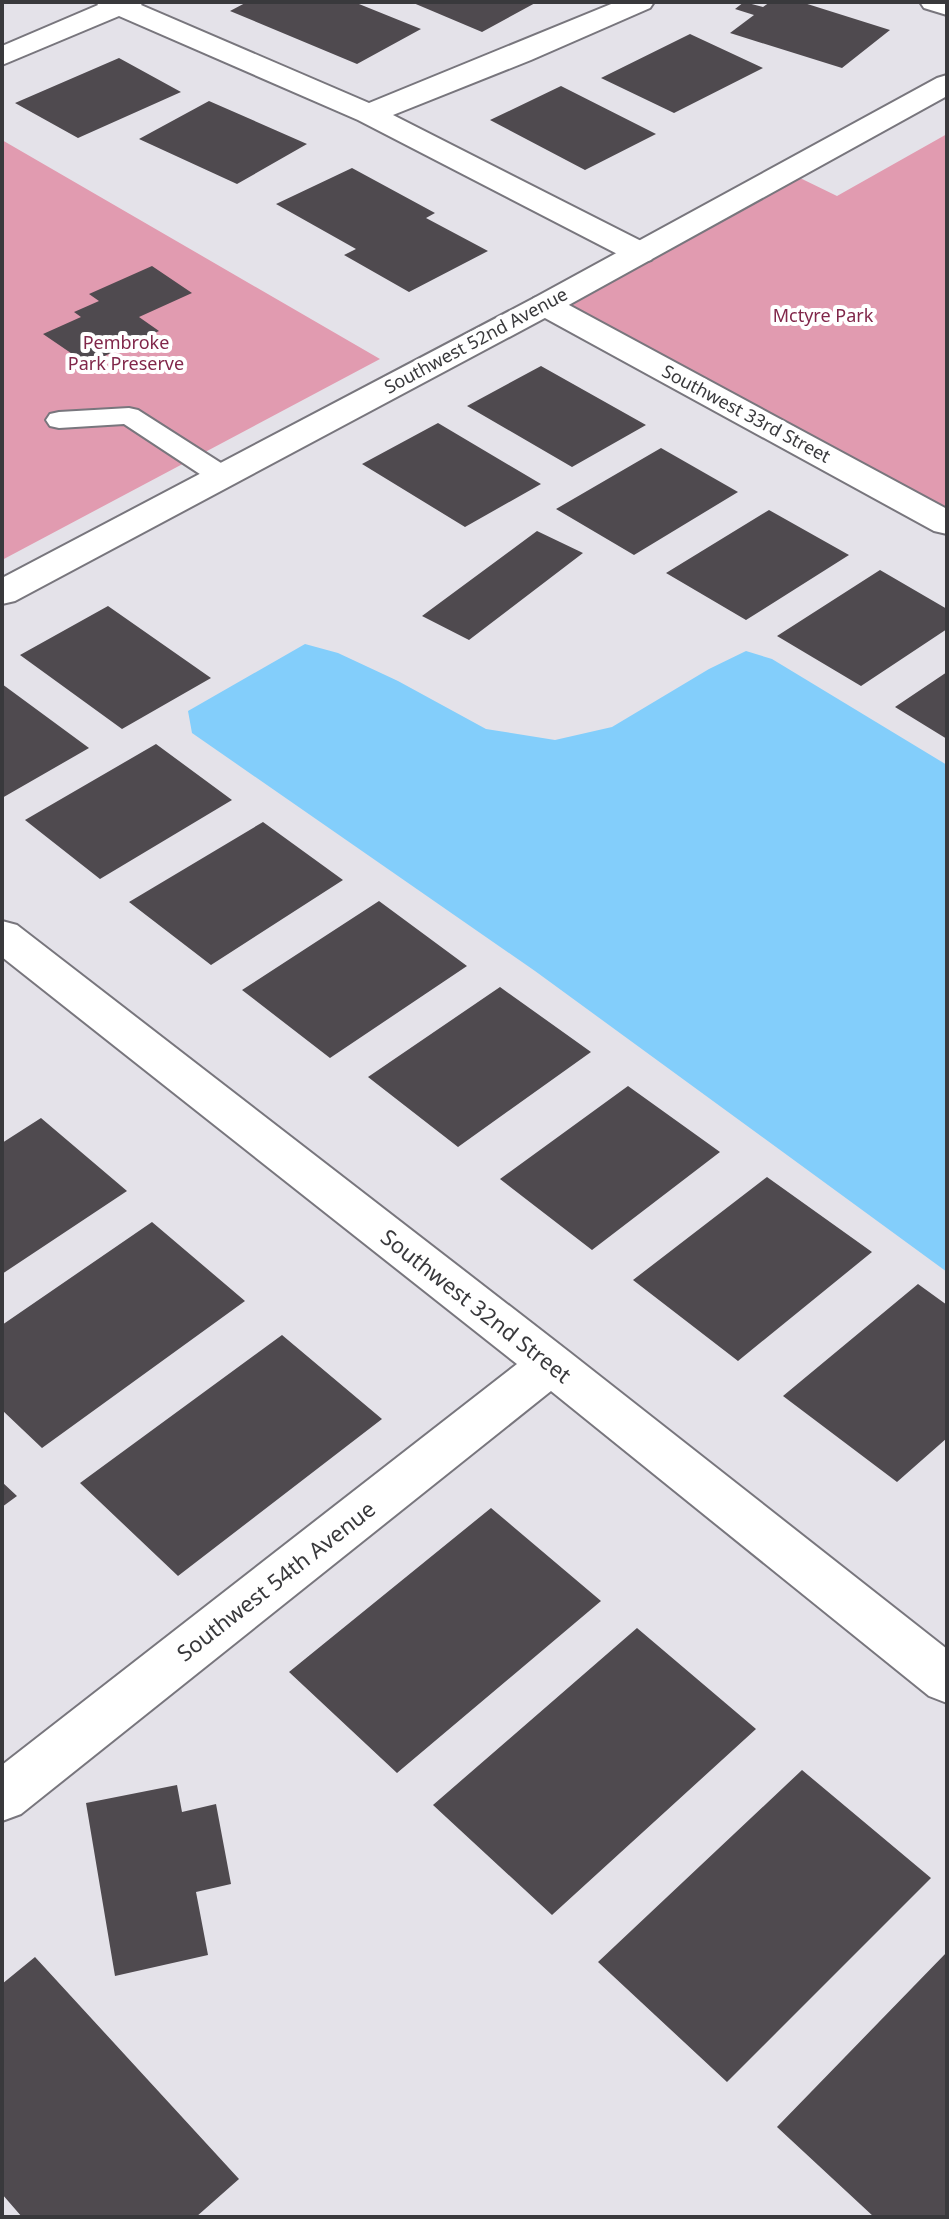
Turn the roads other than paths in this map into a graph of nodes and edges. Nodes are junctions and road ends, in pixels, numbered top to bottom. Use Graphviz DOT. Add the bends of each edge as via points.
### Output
graph roads {
  1 [pos="640,2"];
  2 [pos="934,2"];
  3 [pos="119,4"];
  4 [pos="947,7"];
  5 [pos="2,56"];
  6 [pos="947,84"];
  7 [pos="369,114"];
  8 [pos="640,253"];
  9 [pos="545,305"];
  10 [pos="59,420"];
  11 [pos="222,476"];
  12 [pos="947,523"];
  13 [pos="2,593"];
  14 [pos="2,935"];
  15 [pos="551,1364"];
  16 [pos="947,1680"];
  17 [pos="2,1797"];
  1 -- 7 [label="street"];
  2 -- 4 [label="street"];
  3 -- 5 [label="street"];
  3 -- 7 [label="street"];
  6 -- 8 [label="street, Southwest 52nd Avenue"];
  7 -- 8 [label="street"];
  8 -- 9 [label="street, Southwest 52nd Avenue"];
  9 -- 11 [label="street, Southwest 52nd Avenue"];
  9 -- 12 [label="street, Southwest 33rd Street"];
  10 -- 11 [label="lane" via="129,416"];
  11 -- 13 [label="street, Southwest 52nd Avenue"];
  14 -- 15 [label="street, Southwest 32nd Street"];
  15 -- 16 [label="street, Southwest 32nd Street"];
  15 -- 17 [label="street, Southwest 54th Avenue"];
}
